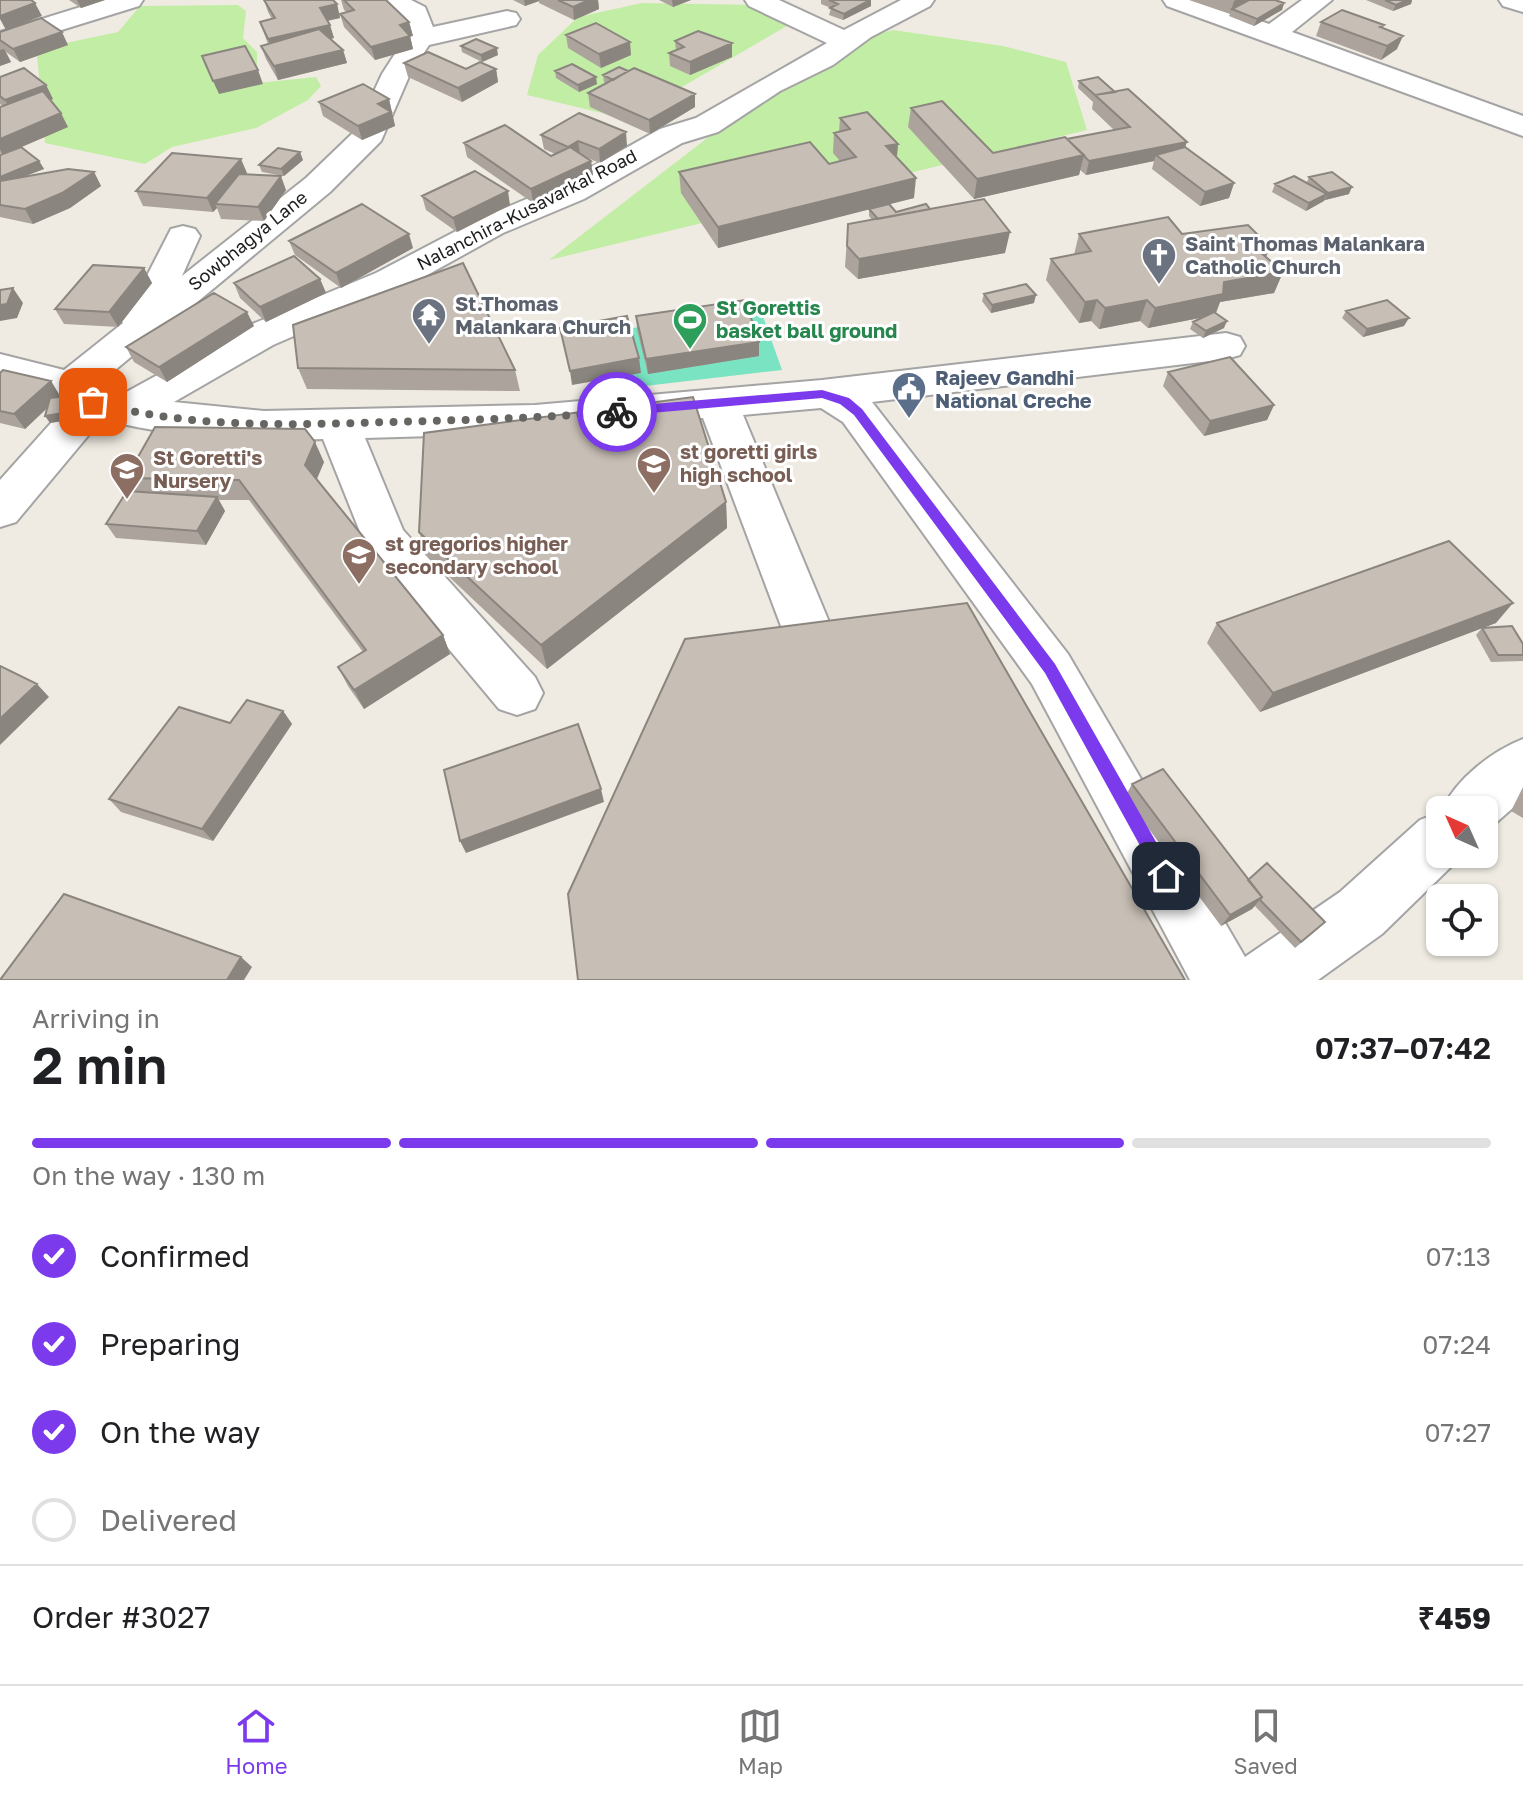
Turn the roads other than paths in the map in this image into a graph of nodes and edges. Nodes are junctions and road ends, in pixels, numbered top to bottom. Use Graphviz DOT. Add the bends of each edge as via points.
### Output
graph roads {
  1 [pos="130,0"];
  2 [pos="391,0"];
  3 [pos="758,0"];
  4 [pos="921,0"];
  5 [pos="1176,0"];
  6 [pos="1319,0"];
  7 [pos="1512,0"];
  8 [pos="1523,4"];
  9 [pos="507,19"];
  10 [pos="1273,33"];
  11 [pos="420,37"];
  12 [pos="0,41"];
  13 [pos="847,42"];
  14 [pos="1523,127"];
  15 [pos="183,236"];
  16 [pos="1226,346"];
  17 [pos="0,367"];
  18 [pos="86,394"];
  19 [pos="822,394"];
  20 [pos="718,404"];
  21 [pos="338,424"];
  22 [pos="0,510"];
  23 [pos="809,634"];
  24 [pos="517,693"];
  25 [pos="1523,764"];
  26 [pos="1486,796"];
  27 [pos="1426,852"];
  28 [pos="1224,980"];
  29 [pos="1266,980"];
  1 -- 12 [label="street"];
  2 -- 11 [label="street" via="416,13"];
  3 -- 13 [label="street"];
  4 -- 13 [label="street, Nalanchira-Kusavarkal Road"];
  5 -- 10 [label="street"];
  6 -- 10 [label="street"];
  7 -- 8 [label="street"];
  9 -- 11 [label="street"];
  10 -- 14 [label="street"];
  11 -- 18 [label="street, Sowbhagya Lane" via="360,145"];
  13 -- 18 [label="street, Nalanchira-Kusavarkal Road" via="707,125 671,136 572,192 491,226 389,281 259,336"];
  15 -- 18 [label="street" via="149,308 92,348"];
  16 -- 19 [label="street"];
  17 -- 18 [label="street"];
  18 -- 21 [label="street" via="264,426"];
  18 -- 22 [label="street"];
  19 -- 20 [label="street"];
  19 -- 28 [label="street" via="858,412 1050,669"];
  20 -- 21 [label="street" via="535,419"];
  20 -- 23 [label="street"];
  21 -- 24 [label="street" via="384,539"];
  25 -- 26 [label="street"];
  27 -- 29 [label="street" via="1361,913"];
}
